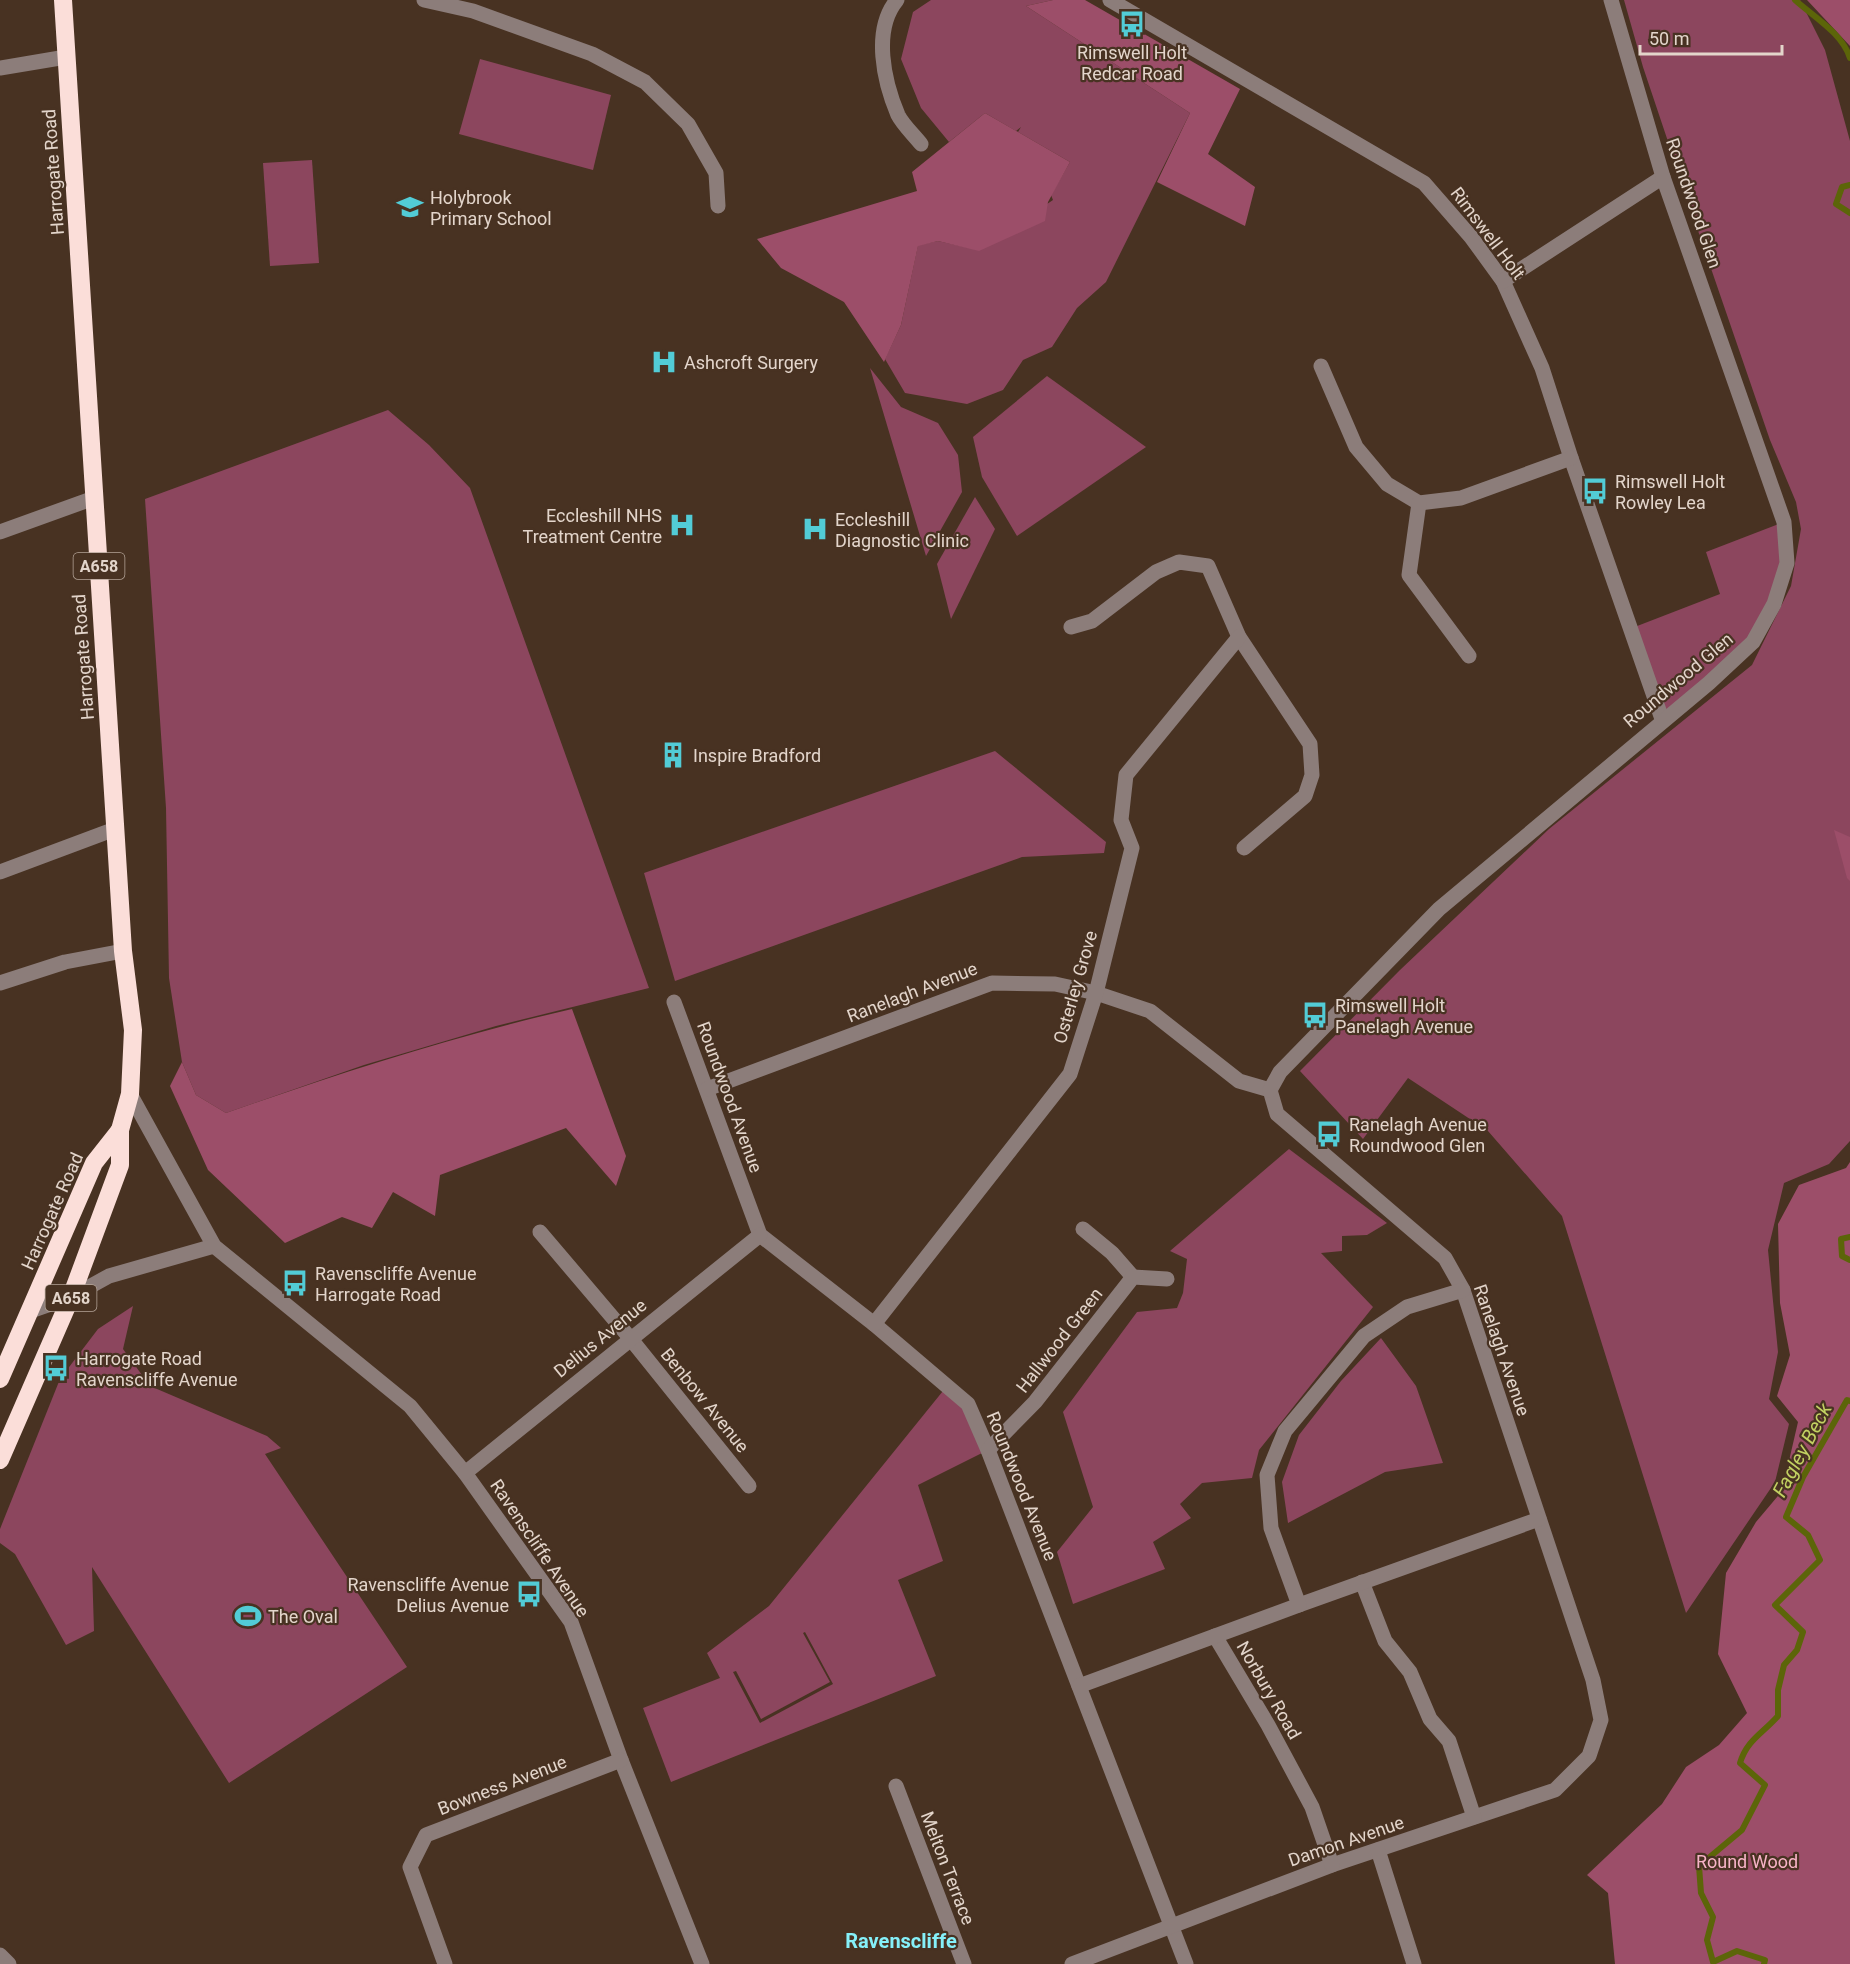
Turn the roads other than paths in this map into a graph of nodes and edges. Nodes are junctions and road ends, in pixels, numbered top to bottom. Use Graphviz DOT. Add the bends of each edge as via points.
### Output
graph roads {
  1 [pos="63,0"];
  2 [pos="424,0"];
  3 [pos="1110,0"];
  4 [pos="1611,0"];
  5 [pos="889,2"];
  6 [pos="474,5"];
  7 [pos="66,57"];
  8 [pos="0,68"];
  9 [pos="921,144"];
  10 [pos="1663,177"];
  11 [pos="718,206"];
  12 [pos="1503,281"];
  13 [pos="1321,366"];
  14 [pos="1570,458"];
  15 [pos="94,498"];
  16 [pos="1419,503"];
  17 [pos="0,532"];
  18 [pos="1071,627"];
  19 [pos="1239,637"];
  20 [pos="1469,656"];
  21 [pos="1662,719"];
  22 [pos="115,829"];
  23 [pos="1244,848"];
  24 [pos="0,872"];
  25 [pos="123,951"];
  26 [pos="0,983"];
  27 [pos="1096,993"];
  28 [pos="674,1002"];
  29 [pos="707,1089"];
  30 [pos="1270,1090"];
  31 [pos="130,1094"];
  32 [pos="120,1130"];
  33 [pos="1083,1229"];
  34 [pos="540,1232"];
  35 [pos="760,1235"];
  36 [pos="214,1246"];
  37 [pos="1133,1277"];
  38 [pos="1167,1279"];
  39 [pos="1463,1290"];
  40 [pos="71,1297"];
  41 [pos="28,1312"];
  42 [pos="874,1324"];
  43 [pos="630,1338"];
  44 [pos="0,1379"];
  45 [pos="988,1450"];
  46 [pos="0,1460"];
  47 [pos="465,1473"];
  48 [pos="749,1486"];
  49 [pos="1539,1519"];
  50 [pos="1362,1582"];
  51 [pos="1299,1605"];
  52 [pos="1215,1635"];
  53 [pos="1079,1686"];
  54 [pos="1601,1720"];
  55 [pos="621,1760"];
  56 [pos="896,1785"];
  57 [pos="1474,1817"];
  58 [pos="1378,1850"];
  59 [pos="1332,1865"];
  60 [pos="1172,1926"];
  61 [pos="0,1955"];
  62 [pos="9,1964"];
  63 [pos="445,1964"];
  64 [pos="702,1964"];
  65 [pos="964,1964"];
  66 [pos="1072,1964"];
  67 [pos="1186,1964"];
  68 [pos="1414,1964"];
  1 -- 7 [label="highway, Harrogate Road / A658"];
  2 -- 6 [label="street"];
  3 -- 12 [label="street, Rimswell Holt" via="1424,183"];
  4 -- 10 [label="street, Roundwood Glen"];
  5 -- 9 [label="street" via="881,46 888,81 899,117"];
  6 -- 11 [label="street" via="592,54 645,82 688,124 716,173"];
  7 -- 8 [label="street"];
  7 -- 15 [label="highway, Harrogate Road / A658"];
  10 -- 12 [label="street"];
  10 -- 21 [label="street, Roundwood Glen" via="1784,522 1787,562 1774,604 1753,642"];
  12 -- 14 [label="street, Rimswell Holt" via="1542,368"];
  13 -- 16 [label="street" via="1356,447 1387,484"];
  14 -- 16 [label="street" via="1461,498"];
  14 -- 21 [label="street, Rimswell Holt"];
  15 -- 17 [label="street"];
  15 -- 22 [label="highway, Harrogate Road / A658"];
  16 -- 20 [label="street" via="1409,574"];
  18 -- 19 [label="street" via="1092,621 1156,572 1179,562 1208,566"];
  19 -- 23 [label="street" via="1311,744 1312,775 1305,796"];
  19 -- 27 [label="street, Osterley Grove" via="1126,775 1121,820 1132,848"];
  21 -- 30 [label="street, Roundwood Glen" via="1439,909 1280,1072"];
  22 -- 24 [label="street"];
  22 -- 25 [label="highway, Harrogate Road / A658"];
  25 -- 26 [label="street" via="65,962"];
  25 -- 31 [label="highway, Harrogate Road / A658" via="133,1030"];
  27 -- 29 [label="street, Ranelagh Avenue" via="1055,984 992,983"];
  27 -- 30 [label="street, Ranelagh Avenue" via="1150,1011 1239,1081"];
  27 -- 42 [label="street, Osterley Grove" via="1070,1074"];
  28 -- 29 [label="street, Roundwood Avenue"];
  29 -- 35 [label="street, Roundwood Avenue"];
  30 -- 39 [label="street, Ranelagh Avenue" via="1277,1114 1445,1258"];
  31 -- 32 [label="highway, Harrogate Road / A658"];
  31 -- 36 [label="street, Ravenscliffe Avenue"];
  32 -- 40 [label="highway, Harrogate Road / A658" via="120,1165"];
  32 -- 41 [label="highway, Harrogate Road / A658" via="94,1163"];
  33 -- 37 [label="street"];
  34 -- 43 [label="street, Benbow Avenue"];
  35 -- 42 [label="street, Roundwood Avenue"];
  35 -- 43 [label="street, Delius Avenue"];
  36 -- 40 [label="street" via="109,1276"];
  36 -- 47 [label="street, Ravenscliffe Avenue" via="410,1406"];
  37 -- 38 [label="street"];
  37 -- 45 [label="street, Hallwood Green" via="1035,1402"];
  39 -- 49 [label="street, Ranelagh Avenue"];
  39 -- 51 [label="street" via="1407,1307 1364,1336 1285,1431 1267,1475 1271,1528"];
  40 -- 41 [label="street"];
  40 -- 46 [label="highway, Harrogate Road / A658"];
  41 -- 44 [label="highway, Harrogate Road / A658"];
  42 -- 45 [label="street, Roundwood Avenue" via="968,1404"];
  43 -- 47 [label="street, Delius Avenue"];
  43 -- 48 [label="street, Benbow Avenue"];
  45 -- 53 [label="street, Roundwood Avenue"];
  47 -- 55 [label="street, Ravenscliffe Avenue" via="571,1622"];
  49 -- 50 [label="street"];
  49 -- 54 [label="street, Ranelagh Avenue" via="1593,1680"];
  50 -- 51 [label="street"];
  50 -- 57 [label="street" via="1385,1641 1410,1671 1430,1719 1449,1741"];
  51 -- 52 [label="street, Norbury Road"];
  52 -- 53 [label="street"];
  52 -- 59 [label="street, Norbury Road" via="1312,1807"];
  53 -- 60 [label="street, Roundwood Avenue"];
  54 -- 57 [label="street, Damon Avenue" via="1589,1756 1555,1790"];
  55 -- 63 [label="street, Bowness Avenue" via="426,1835 410,1867"];
  55 -- 64 [label="street, Ravenscliffe Avenue"];
  56 -- 65 [label="street, Melton Terrace"];
  57 -- 58 [label="street, Damon Avenue"];
  58 -- 59 [label="street, Damon Avenue"];
  58 -- 68 [label="street"];
  59 -- 60 [label="street, Damon Avenue"];
  60 -- 66 [label="street, Damon Avenue"];
  60 -- 67 [label="street, Roundwood Avenue"];
  61 -- 62 [label="street"];
}
